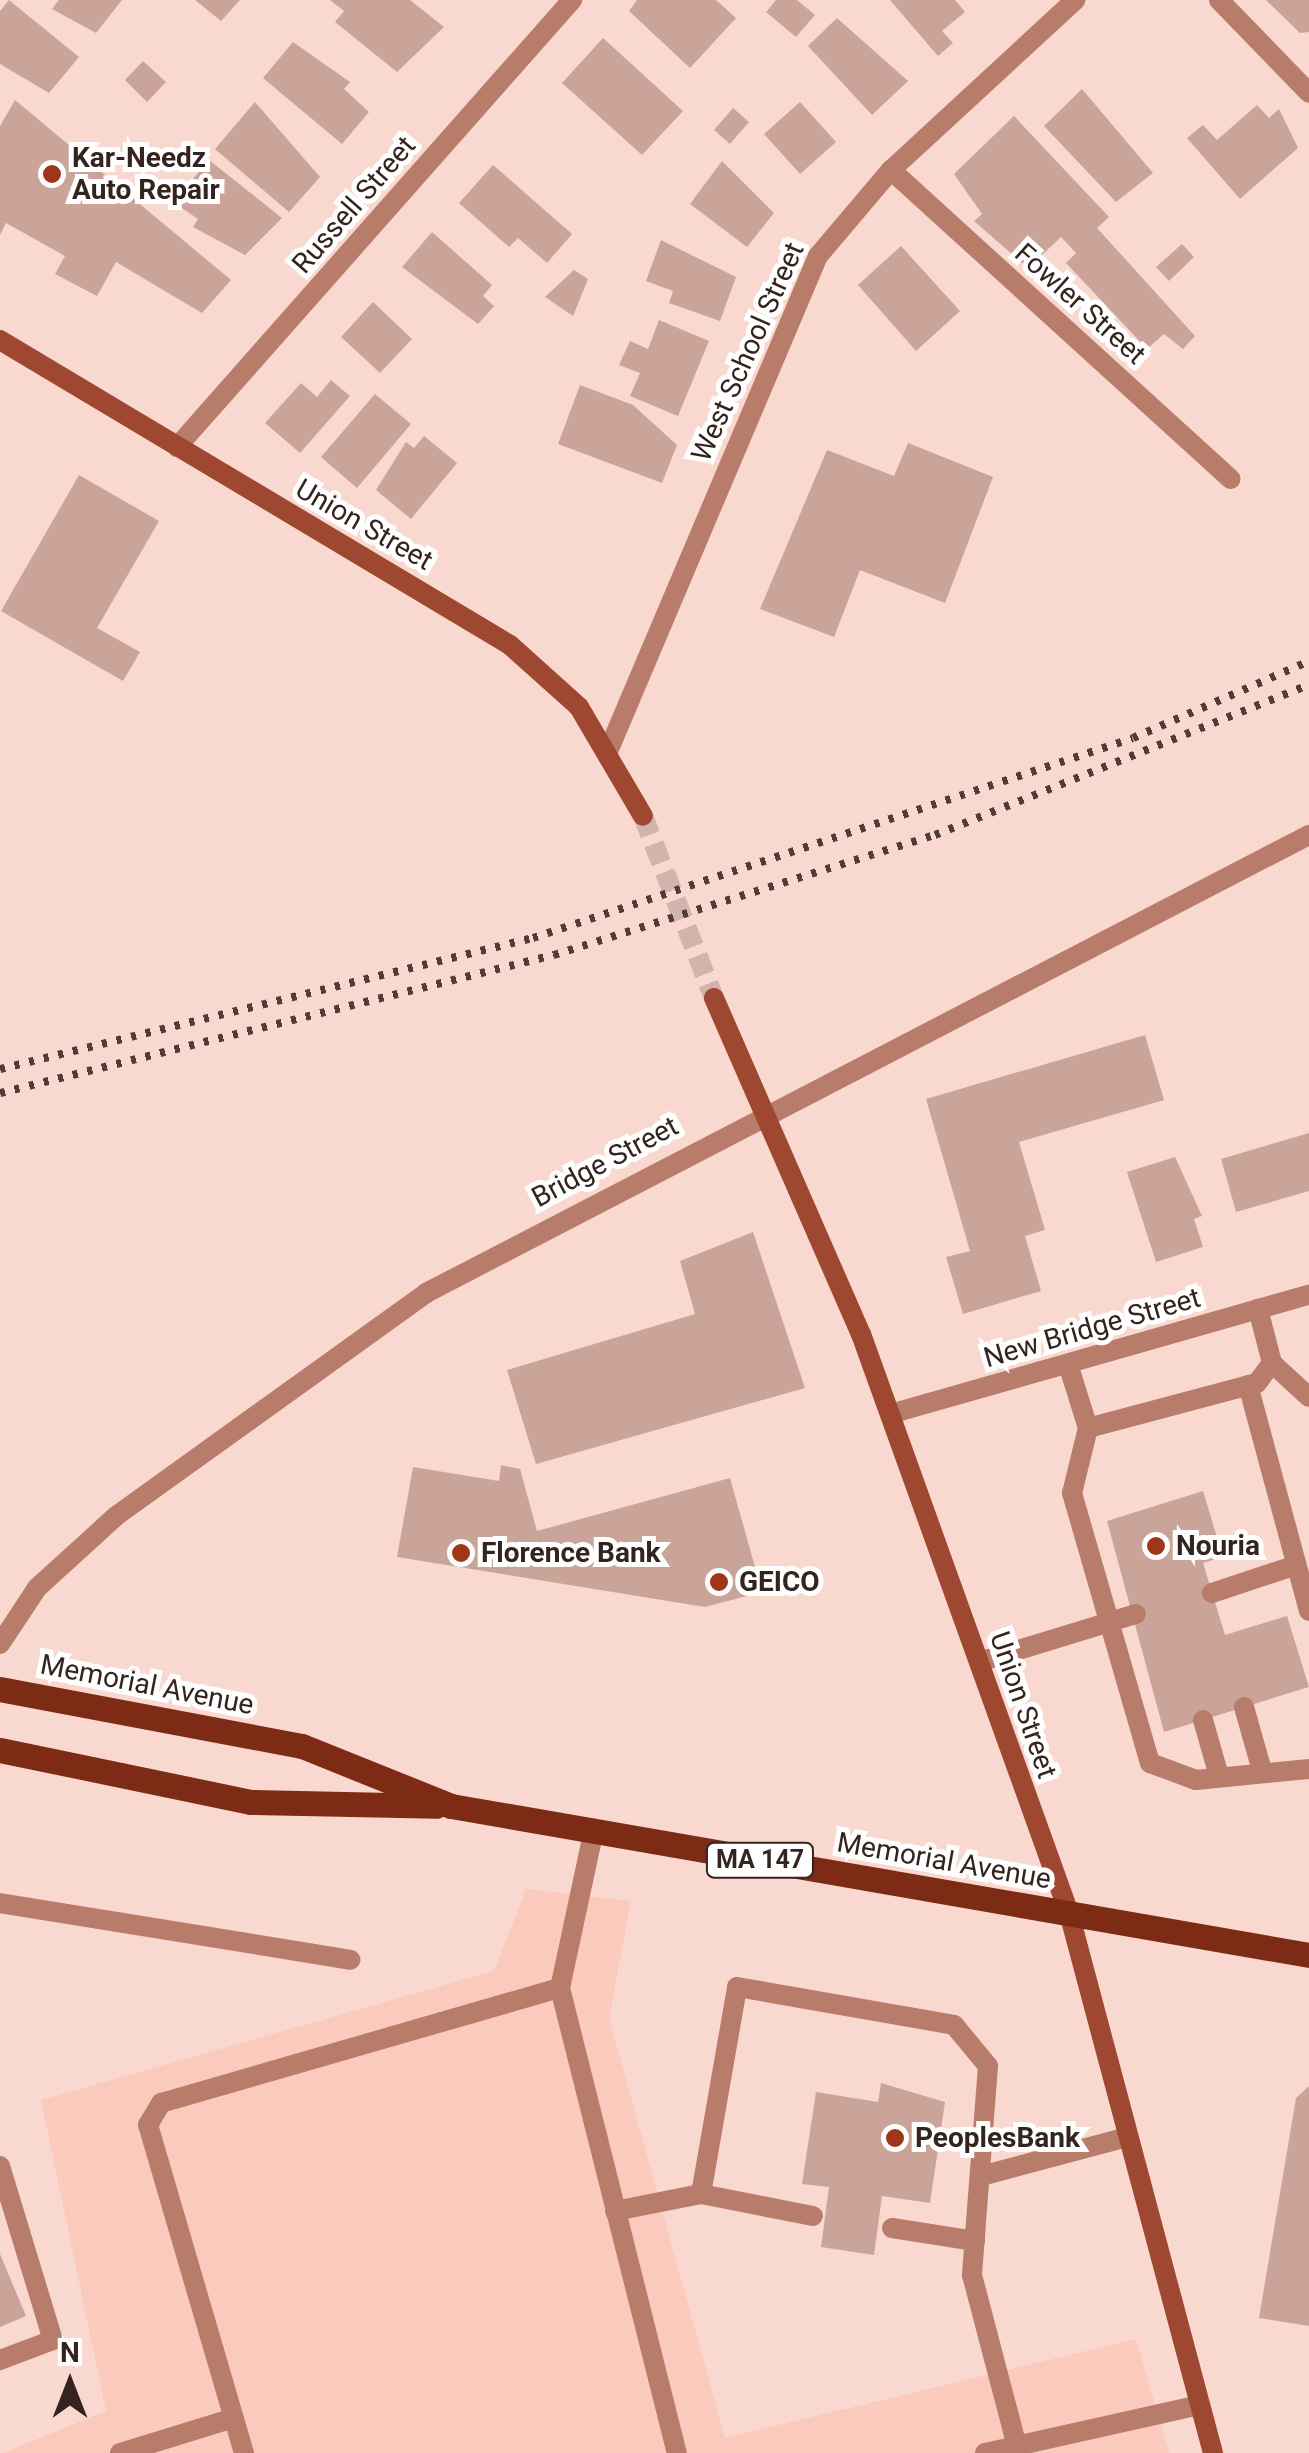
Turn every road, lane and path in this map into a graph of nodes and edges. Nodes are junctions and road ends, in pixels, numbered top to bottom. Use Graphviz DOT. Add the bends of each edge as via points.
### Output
graph roads {
  1 [pos="572,0"];
  2 [pos="1075,0"];
  3 [pos="1220,0"];
  4 [pos="1309,93"];
  5 [pos="891,170"];
  6 [pos="0,340"];
  7 [pos="177,447"];
  8 [pos="1231,479"];
  9 [pos="609,749"];
  10 [pos="643,816"];
  11 [pos="1309,835"];
  12 [pos="714,998"];
  13 [pos="764,1110"];
  14 [pos="1309,1295"];
  15 [pos="1258,1309"];
  16 [pos="1272,1363"];
  17 [pos="1068,1364"];
  18 [pos="1248,1386"];
  19 [pos="1309,1397"];
  20 [pos="890,1414"];
  21 [pos="1088,1428"];
  22 [pos="1296,1565"];
  23 [pos="1212,1593"];
  24 [pos="1309,1612"];
  25 [pos="1136,1614"];
  26 [pos="1109,1620"];
  27 [pos="0,1644"];
  28 [pos="979,1662"];
  29 [pos="0,1689"];
  30 [pos="1244,1708"];
  31 [pos="1203,1720"];
  32 [pos="0,1750"];
  33 [pos="1261,1768"];
  34 [pos="1309,1770"];
  35 [pos="1219,1776"];
  36 [pos="450,1806"];
  37 [pos="594,1829"];
  38 [pos="0,1903"];
  39 [pos="1069,1913"];
  40 [pos="1309,1955"];
  41 [pos="350,1960"];
  42 [pos="560,1988"];
  43 [pos="1128,2137"];
  44 [pos="0,2166"];
  45 [pos="982,2176"];
  46 [pos="701,2194"];
  47 [pos="616,2210"];
  48 [pos="813,2216"];
  49 [pos="892,2228"];
  50 [pos="975,2241"];
  51 [pos="0,2360"];
  52 [pos="1200,2405"];
  53 [pos="234,2418"];
  54 [pos="1017,2446"];
  55 [pos="120,2453"];
  56 [pos="244,2453"];
  57 [pos="677,2453"];
  58 [pos="986,2453"];
  59 [pos="1213,2453"];
  1 -- 7 [label="street, Russell Street"];
  2 -- 5 [label="street, West School Street"];
  3 -- 4 [label="street"];
  5 -- 8 [label="street, Fowler Street"];
  5 -- 9 [label="street, West School Street" via="806,276"];
  6 -- 7 [label="main road, Union Street"];
  7 -- 9 [label="main road, Union Street" via="510,646 580,707"];
  9 -- 10 [label="main road, Union Street"];
  11 -- 13 [label="street, Bridge Street"];
  12 -- 13 [label="main road, Union Street"];
  13 -- 20 [label="main road, Union Street"];
  13 -- 27 [label="street, Bridge Street" via="495,1252 321,1365 116,1516 37,1588"];
  14 -- 15 [label="street, New Bridge Street"];
  15 -- 16 [label="street"];
  15 -- 17 [label="street, New Bridge Street"];
  16 -- 18 [label="street"];
  16 -- 19 [label="street"];
  17 -- 20 [label="street, New Bridge Street"];
  17 -- 21 [label="street"];
  18 -- 21 [label="street"];
  18 -- 22 [label="street"];
  20 -- 28 [label="main road, Union Street"];
  21 -- 26 [label="street" via="1072,1493"];
  22 -- 23 [label="street"];
  22 -- 24 [label="street"];
  25 -- 26 [label="street"];
  26 -- 28 [label="street"];
  26 -- 35 [label="street" via="1150,1763 1196,1780"];
  28 -- 39 [label="main road, Union Street"];
  29 -- 36 [label="main road, Memorial Avenue / MA 147" via="302,1746"];
  30 -- 33 [label="street"];
  31 -- 35 [label="street"];
  32 -- 36 [label="main road, Memorial Avenue / MA 147" via="251,1802"];
  33 -- 34 [label="street"];
  33 -- 35 [label="street"];
  36 -- 37 [label="main road, Memorial Avenue / MA 147"];
  37 -- 39 [label="main road, Memorial Avenue / MA 147"];
  37 -- 42 [label="street"];
  38 -- 41 [label="street"];
  39 -- 40 [label="main road, Memorial Avenue / MA 147"];
  39 -- 43 [label="main road, Union Street"];
  42 -- 47 [label="street"];
  42 -- 53 [label="street" via="161,2103 148,2126"];
  43 -- 45 [label="street"];
  43 -- 52 [label="main road, Union Street"];
  44 -- 51 [label="street" via="53,2340"];
  45 -- 46 [label="street" via="988,2066 954,2025 736,1986"];
  45 -- 50 [label="street"];
  46 -- 47 [label="street"];
  46 -- 48 [label="street"];
  47 -- 57 [label="street"];
  49 -- 50 [label="street"];
  50 -- 54 [label="street" via="972,2275"];
  52 -- 54 [label="street"];
  52 -- 59 [label="main road, Union Street"];
  53 -- 55 [label="street"];
  53 -- 56 [label="street"];
  54 -- 58 [label="street"];
}
